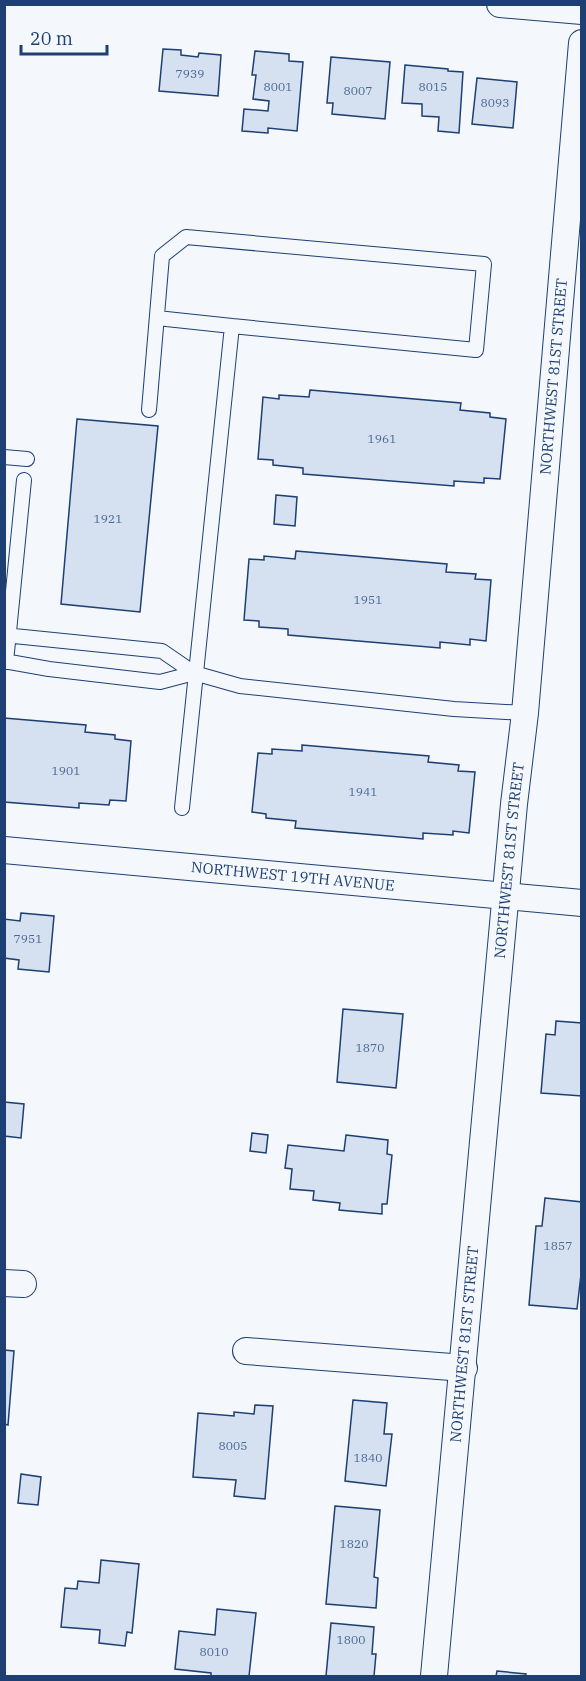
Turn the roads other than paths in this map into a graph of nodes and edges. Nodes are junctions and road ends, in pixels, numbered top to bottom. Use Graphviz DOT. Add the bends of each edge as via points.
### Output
graph roads {
  1 [pos="500,4"];
  2 [pos="582,11"];
  3 [pos="582,43"];
  4 [pos="157,318"];
  5 [pos="232,326"];
  6 [pos="149,410"];
  7 [pos="4,457"];
  8 [pos="27,459"];
  9 [pos="24,480"];
  10 [pos="7,635"];
  11 [pos="5,661"];
  12 [pos="194,673"];
  13 [pos="525,713"];
  14 [pos="182,808"];
  15 [pos="4,850"];
  16 [pos="506,896"];
  17 [pos="582,903"];
  18 [pos="246,1351"];
  19 [pos="464,1368"];
  20 [pos="434,1677"];
  1 -- 2 [label="street"];
  3 -- 13 [label="street, NORTHWEST 81ST STREET"];
  4 -- 5 [label="lane"];
  4 -- 5 [label="lane" via="162,256 186,237 484,264 476,350"];
  4 -- 6 [label="lane"];
  5 -- 12 [label="lane"];
  7 -- 8 [label="lane"];
  9 -- 10 [label="lane"];
  10 -- 11 [label="lane"];
  10 -- 12 [label="lane" via="162,651"];
  11 -- 12 [label="lane" via="160,682"];
  12 -- 13 [label="lane" via="240,686"];
  12 -- 14 [label="lane"];
  13 -- 16 [label="street, NORTHWEST 81ST STREET"];
  15 -- 16 [label="street, NORTHWEST 19TH AVENUE"];
  16 -- 17 [label="street, NORTHWEST 19TH AVENUE"];
  16 -- 19 [label="street, NORTHWEST 81ST STREET"];
  18 -- 19 [label="street"];
  19 -- 20 [label="street, NORTHWEST 81ST STREET"];
}
